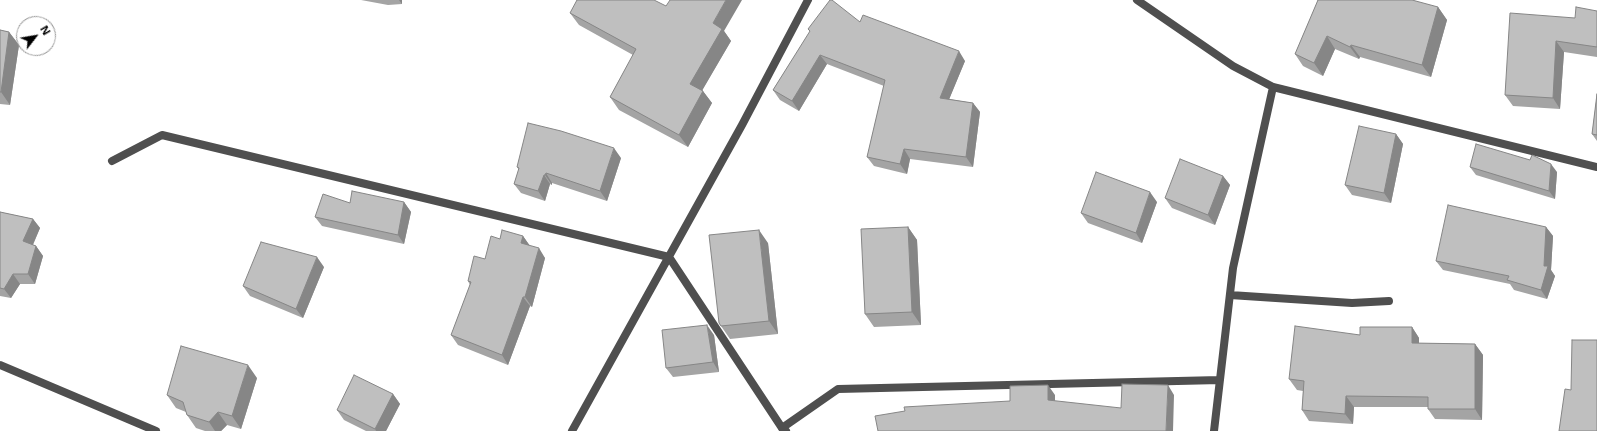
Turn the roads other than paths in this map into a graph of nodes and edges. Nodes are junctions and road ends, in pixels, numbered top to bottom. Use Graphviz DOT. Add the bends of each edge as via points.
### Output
graph roads {
  1 [pos="808,0"];
  2 [pos="1137,0"];
  3 [pos="1273,87"];
  4 [pos="112,162"];
  5 [pos="1597,167"];
  6 [pos="669,257"];
  7 [pos="1230,295"];
  8 [pos="1389,301"];
  9 [pos="0,365"];
  10 [pos="1220,380"];
  11 [pos="784,430"];
  12 [pos="156,431"];
  13 [pos="572,431"];
  14 [pos="1214,431"];
  1 -- 6 [label="street"];
  2 -- 3 [label="street" via="1233,66"];
  3 -- 5 [label="street"];
  3 -- 7 [label="street" via="1233,268"];
  4 -- 6 [label="street" via="162,135"];
  6 -- 11 [label="street"];
  6 -- 13 [label="street"];
  7 -- 8 [label="street" via="1352,303"];
  7 -- 10 [label="street"];
  9 -- 12 [label="street"];
  10 -- 11 [label="street" via="838,389"];
  10 -- 14 [label="street"];
}
